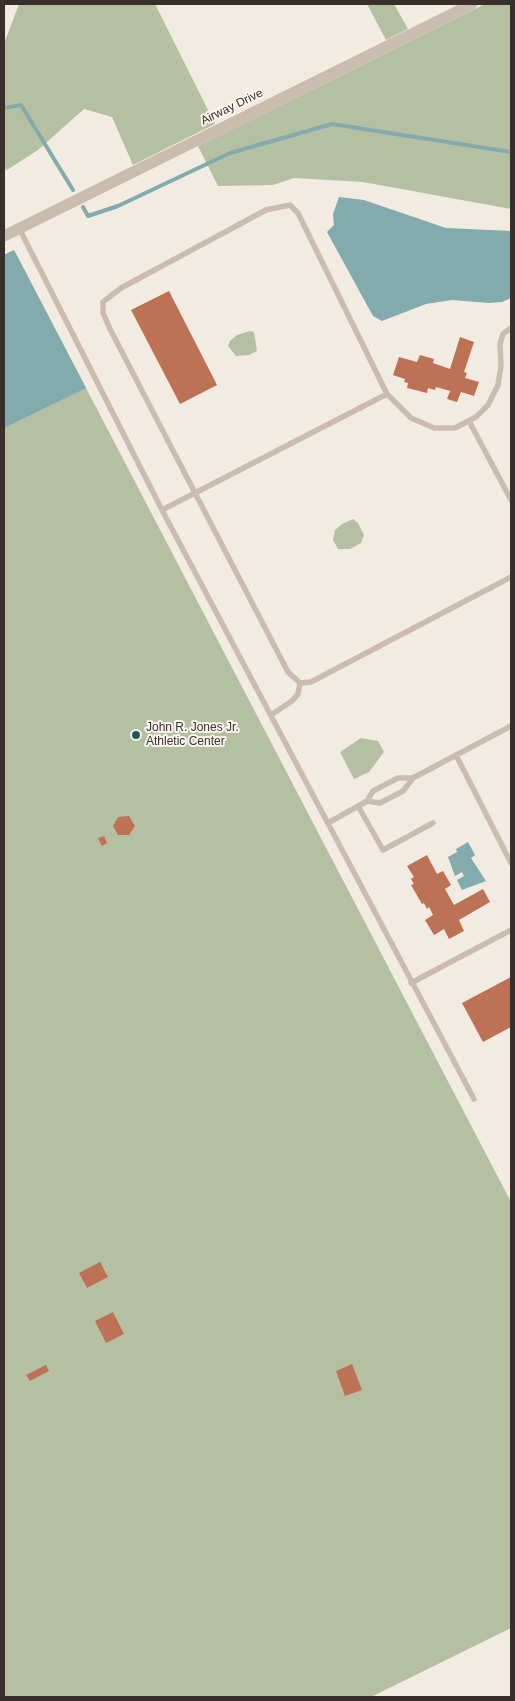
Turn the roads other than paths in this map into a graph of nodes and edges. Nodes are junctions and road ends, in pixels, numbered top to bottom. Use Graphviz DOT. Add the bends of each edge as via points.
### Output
graph roads {
  1 [pos="472,4"];
  2 [pos="19,228"];
  3 [pos="4,236"];
  4 [pos="511,328"];
  5 [pos="387,394"];
  6 [pos="469,421"];
  7 [pos="195,493"];
  8 [pos="511,500"];
  9 [pos="162,510"];
  10 [pos="511,577"];
  11 [pos="300,683"];
  12 [pos="271,715"];
  13 [pos="511,726"];
  14 [pos="456,755"];
  15 [pos="413,778"];
  16 [pos="367,801"];
  17 [pos="358,806"];
  18 [pos="433,823"];
  19 [pos="328,824"];
  20 [pos="511,863"];
  21 [pos="511,930"];
  22 [pos="411,983"];
  23 [pos="474,1099"];
  1 -- 2 [label="street, Airway Drive"];
  2 -- 3 [label="street, Airway Drive"];
  2 -- 9 [label="lane"];
  4 -- 6 [label="lane" via="503,334 500,344 498,386 488,405"];
  5 -- 6 [label="lane" via="411,418 434,428 455,428"];
  5 -- 7 [label="lane"];
  5 -- 7 [label="lane" via="298,213 290,205 266,210 120,288 102,302 110,329"];
  6 -- 8 [label="lane"];
  7 -- 9 [label="lane"];
  7 -- 11 [label="lane" via="288,672"];
  9 -- 12 [label="lane"];
  10 -- 11 [label="lane" via="311,682"];
  11 -- 12 [label="lane" via="298,694 292,701"];
  12 -- 19 [label="lane"];
  13 -- 14 [label="lane"];
  14 -- 15 [label="lane"];
  14 -- 20 [label="lane"];
  15 -- 16 [label="lane" via="398,778 373,792"];
  15 -- 16 [label="lane" via="403,790 380,803"];
  16 -- 17 [label="lane"];
  17 -- 18 [label="lane" via="383,850"];
  17 -- 19 [label="lane"];
  19 -- 22 [label="lane"];
  21 -- 22 [label="lane"];
  22 -- 23 [label="lane"];
}
